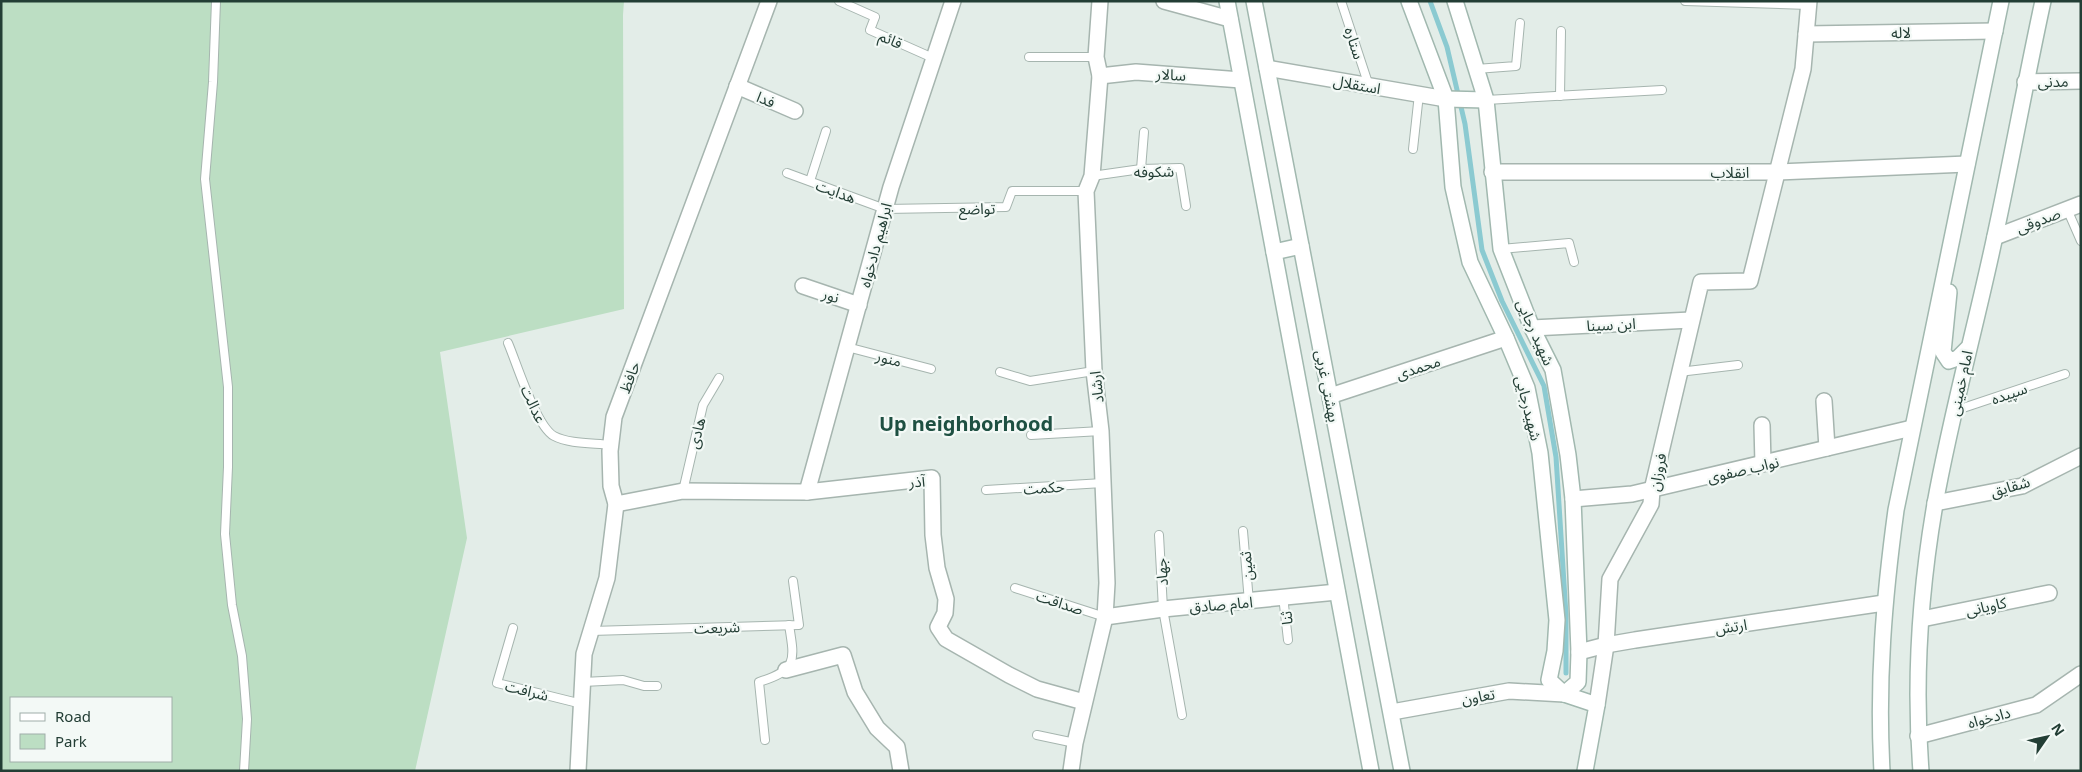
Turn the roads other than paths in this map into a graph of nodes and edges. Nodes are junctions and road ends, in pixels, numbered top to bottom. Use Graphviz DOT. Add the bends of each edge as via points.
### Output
graph roads {
  1 [pos="216,1"];
  2 [pos="769,1"];
  3 [pos="839,1"];
  4 [pos="953,1"];
  5 [pos="1100,1"];
  6 [pos="1164,1"];
  7 [pos="1227,1"];
  8 [pos="1254,1"];
  9 [pos="1341,1"];
  10 [pos="1410,1"];
  11 [pos="1455,1"];
  12 [pos="1685,1"];
  13 [pos="2001,1"];
  14 [pos="2043,1"];
  15 [pos="1809,3"];
  16 [pos="1230,19"];
  17 [pos="1520,23"];
  18 [pos="1561,31"];
  19 [pos="1995,31"];
  20 [pos="1806,34"];
  21 [pos="1029,57"];
  22 [pos="1096,57"];
  23 [pos="933,58"];
  24 [pos="1267,68"];
  25 [pos="1476,69"];
  26 [pos="1100,76"];
  27 [pos="1241,80"];
  28 [pos="2081,81"];
  29 [pos="2025,82"];
  30 [pos="737,86"];
  31 [pos="1369,86"];
  32 [pos="1662,90"];
  33 [pos="1419,94"];
  34 [pos="1560,96"];
  35 [pos="1446,99"];
  36 [pos="1486,100"];
  37 [pos="795,111"];
  38 [pos="826,131"];
  39 [pos="1144,132"];
  40 [pos="1413,149"];
  41 [pos="1968,164"];
  42 [pos="1141,169"];
  43 [pos="1492,172"];
  44 [pos="1777,172"];
  45 [pos="787,173"];
  46 [pos="1092,176"];
  47 [pos="810,182"];
  48 [pos="1086,191"];
  49 [pos="1186,206"];
  50 [pos="2074,206"];
  51 [pos="885,210"];
  52 [pos="1995,237"];
  53 [pos="2081,241"];
  54 [pos="1301,246"];
  55 [pos="1501,249"];
  56 [pos="1274,252"];
  57 [pos="1574,262"];
  58 [pos="1946,269"];
  59 [pos="803,286"];
  60 [pos="859,305"];
  61 [pos="1691,320"];
  62 [pos="1532,328"];
  63 [pos="1506,338"];
  64 [pos="508,343"];
  65 [pos="847,347"];
  66 [pos="1968,349"];
  67 [pos="1738,365"];
  68 [pos="931,369"];
  69 [pos="1094,371"];
  70 [pos="1000,372"];
  71 [pos="1679,372"];
  72 [pos="2065,374"];
  73 [pos="719,378"];
  74 [pos="1330,396"];
  75 [pos="1824,402"];
  76 [pos="1954,412"];
  77 [pos="1762,425"];
  78 [pos="1912,428"];
  79 [pos="1101,431"];
  80 [pos="1031,435"];
  81 [pos="610,445"];
  82 [pos="1827,448"];
  83 [pos="2081,456"];
  84 [pos="1763,464"];
  85 [pos="1103,483"];
  86 [pos="986,490"];
  87 [pos="1652,490"];
  88 [pos="683,491"];
  89 [pos="807,492"];
  90 [pos="1573,499"];
  91 [pos="1935,503"];
  92 [pos="616,504"];
  93 [pos="1243,531"];
  94 [pos="1159,535"];
  95 [pos="792,581"];
  96 [pos="1015,588"];
  97 [pos="1337,592"];
  98 [pos="2049,592"];
  99 [pos="1283,596"];
  100 [pos="1249,602"];
  101 [pos="1884,603"];
  102 [pos="1163,609"];
  103 [pos="1105,617"];
  104 [pos="1922,619"];
  105 [pos="790,625"];
  106 [pos="513,628"];
  107 [pos="591,631"];
  108 [pos="1288,640"];
  109 [pos="1606,645"];
  110 [pos="1579,652"];
  111 [pos="786,670"];
  112 [pos="2081,674"];
  113 [pos="583,682"];
  114 [pos="657,686"];
  115 [pos="1564,694"];
  116 [pos="1084,702"];
  117 [pos="582,704"];
  118 [pos="1597,705"];
  119 [pos="1392,712"];
  120 [pos="1182,715"];
  121 [pos="1037,734"];
  122 [pos="1918,736"];
  123 [pos="765,740"];
  124 [pos="1075,743"];
  125 [pos="244,771"];
  126 [pos="578,771"];
  127 [pos="901,771"];
  128 [pos="1071,771"];
  129 [pos="1371,771"];
  130 [pos="1402,771"];
  131 [pos="1585,771"];
  132 [pos="1882,771"];
  133 [pos="1921,771"];
  1 -- 125 [label="lane" via="205,179 228,387 225,534 232,605 244,674 247,719"];
  2 -- 30 [label="street, حافظ"];
  3 -- 23 [label="lane, قائم" via="875,17 870,30"];
  4 -- 23 [label="street, ابراهیم دادخواه"];
  5 -- 22 [label="street, ارشاد"];
  6 -- 16 [label="street"];
  7 -- 16 [label="street, بهشتی غربی"];
  8 -- 24 [label="street, بهشتی غربی"];
  9 -- 31 [label="lane, ستاره"];
  10 -- 35 [label="street, شهیدرجایی"];
  11 -- 25 [label="street, شهید رجایی"];
  12 -- 15 [label="lane"];
  13 -- 19 [label="street"];
  14 -- 29 [label="street, امام خمینی"];
  15 -- 20 [label="street"];
  16 -- 27 [label="street, بهشتی غربی"];
  17 -- 25 [label="lane" via="1516,66"];
  18 -- 34 [label="lane"];
  19 -- 20 [label="street, لاله"];
  19 -- 41 [label="street"];
  20 -- 44 [label="street" via="1803,68"];
  21 -- 22 [label="lane"];
  22 -- 26 [label="street, ارشاد"];
  23 -- 51 [label="street, ابراهیم دادخواه"];
  24 -- 31 [label="street, استقلال"];
  24 -- 54 [label="street, بهشتی غربی"];
  25 -- 36 [label="street, شهید رجایی"];
  26 -- 27 [label="street, سالار" via="1136,72"];
  26 -- 46 [label="street, ارشاد"];
  27 -- 56 [label="street, بهشتی غربی"];
  28 -- 29 [label="street, مدنی"];
  29 -- 52 [label="street, امام خمینی"];
  30 -- 37 [label="street, فدا"];
  30 -- 81 [label="street, حافظ" via="614,417"];
  31 -- 33 [label="street, استقلال"];
  32 -- 34 [label="lane"];
  33 -- 35 [label="street, استقلال"];
  33 -- 40 [label="lane"];
  34 -- 36 [label="lane"];
  35 -- 36 [label="street, استقلال"];
  35 -- 63 [label="street, شهیدرجایی" via="1453,187 1470,262"];
  36 -- 43 [label="street, شهید رجایی"];
  38 -- 47 [label="lane"];
  39 -- 42 [label="lane"];
  41 -- 44 [label="street, انقلاب"];
  41 -- 58 [label="street"];
  42 -- 46 [label="lane, شکوفه"];
  42 -- 49 [label="lane, شکوفه" via="1180,168"];
  43 -- 44 [label="street, انقلاب"];
  43 -- 55 [label="street, شهید رجایی"];
  44 -- 61 [label="street, فروزان" via="1750,281 1701,282"];
  45 -- 47 [label="lane, هدایت"];
  46 -- 48 [label="street, ارشاد"];
  47 -- 51 [label="lane, هدایت"];
  48 -- 51 [label="lane, تواضع" via="1012,190 1006,208"];
  48 -- 69 [label="street, ارشاد"];
  50 -- 52 [label="street, صدوقی"];
  50 -- 53 [label="lane"];
  51 -- 60 [label="street, ابراهیم دادخواه"];
  52 -- 66 [label="street, امام خمینی"];
  54 -- 56 [label="street"];
  54 -- 74 [label="street, بهشتی غربی"];
  55 -- 57 [label="lane" via="1569,243"];
  55 -- 62 [label="street, شهید رجایی"];
  56 -- 97 [label="street, بهشتی غربی"];
  58 -- 66 [label="street" via="1949,294 1943,352 1949,361"];
  58 -- 78 [label="street"];
  59 -- 60 [label="street, نور"];
  60 -- 65 [label="street, ابراهیم دادخواه"];
  61 -- 62 [label="street, ابن سینا"];
  61 -- 71 [label="street, فروزان"];
  62 -- 63 [label="street, ابن سینا"];
  62 -- 90 [label="street, شهید رجایی" via="1553,370"];
  63 -- 74 [label="street, محمدی"];
  63 -- 115 [label="street, شهیدرجایی" via="1527,388 1540,453 1557,620 1549,680"];
  64 -- 81 [label="lane, عدالت" via="541,424 553,436"];
  65 -- 68 [label="lane, منور"];
  65 -- 89 [label="street, ابراهیم دادخواه"];
  66 -- 76 [label="street, امام خمینی"];
  67 -- 71 [label="lane"];
  69 -- 70 [label="lane" via="1030,381"];
  69 -- 79 [label="street, ارشاد"];
  71 -- 87 [label="street, فروزان"];
  72 -- 76 [label="lane, سپیده"];
  73 -- 88 [label="lane, هادی" via="703,405"];
  74 -- 119 [label="street, بهشتی غربی"];
  75 -- 82 [label="street"];
  76 -- 91 [label="street, امام خمینی"];
  77 -- 84 [label="street"];
  78 -- 82 [label="street, نواب صفوی"];
  78 -- 101 [label="street" via="1896,510"];
  79 -- 80 [label="lane"];
  79 -- 85 [label="street, ارشاد"];
  81 -- 92 [label="street, حافظ"];
  82 -- 84 [label="street, نواب صفوی"];
  83 -- 91 [label="street, شقایق" via="2022,486"];
  84 -- 87 [label="street, نواب صفوی"];
  85 -- 86 [label="lane, حکمت"];
  85 -- 103 [label="street, ارشاد" via="1107,583"];
  87 -- 90 [label="street, نواب صفوی"];
  87 -- 109 [label="street, فروزان" via="1651,504 1610,579"];
  88 -- 89 [label="street, آذر"];
  88 -- 92 [label="street, آذر"];
  89 -- 116 [label="street, آذر" via="932,478 933,535 937,568 946,599 945,613 938,627 946,639 1037,688"];
  90 -- 110 [label="street, شهید رجایی"];
  91 -- 104 [label="street, امام خمینی"];
  92 -- 107 [label="street, حافظ" via="607,578"];
  93 -- 100 [label="lane, ثمین"];
  94 -- 102 [label="lane, جهاد"];
  95 -- 105 [label="lane" via="799,625"];
  96 -- 103 [label="lane, صداقت"];
  97 -- 99 [label="street, امام صادق"];
  97 -- 129 [label="street, بهشتی غربی"];
  98 -- 104 [label="street, کاویانی"];
  99 -- 100 [label="street, امام صادق"];
  99 -- 108 [label="lane, ثنا"];
  100 -- 102 [label="street, امام صادق"];
  101 -- 109 [label="street, ارتش"];
  101 -- 132 [label="street" via="1880,704"];
  102 -- 103 [label="street, امام صادق"];
  102 -- 120 [label="lane, جهاد"];
  103 -- 116 [label="street, ارشاد"];
  104 -- 122 [label="street, امام خمینی"];
  105 -- 107 [label="lane, شریعت"];
  105 -- 111 [label="lane" via="793,660"];
  106 -- 117 [label="lane, شرافت" via="498,683"];
  107 -- 113 [label="street, حافظ" via="584,654"];
  109 -- 110 [label="street, ارتش"];
  109 -- 118 [label="street, فروزان"];
  110 -- 115 [label="street, شهید رجایی" via="1578,682"];
  111 -- 123 [label="lane" via="759,682"];
  111 -- 127 [label="street" via="843,654 855,692 877,728 897,747"];
  112 -- 122 [label="street, دادخواه" via="2036,705"];
  113 -- 114 [label="lane" via="623,680"];
  113 -- 117 [label="street, حافظ"];
  115 -- 118 [label="street"];
  115 -- 119 [label="street, تعاون" via="1509,691"];
  116 -- 124 [label="street, ارشاد"];
  117 -- 126 [label="street, حافظ"];
  118 -- 131 [label="street"];
  119 -- 130 [label="street, بهشتی غربی"];
  121 -- 124 [label="lane"];
  122 -- 133 [label="street, امام خمینی"];
  124 -- 128 [label="street, ارشاد"];
}
